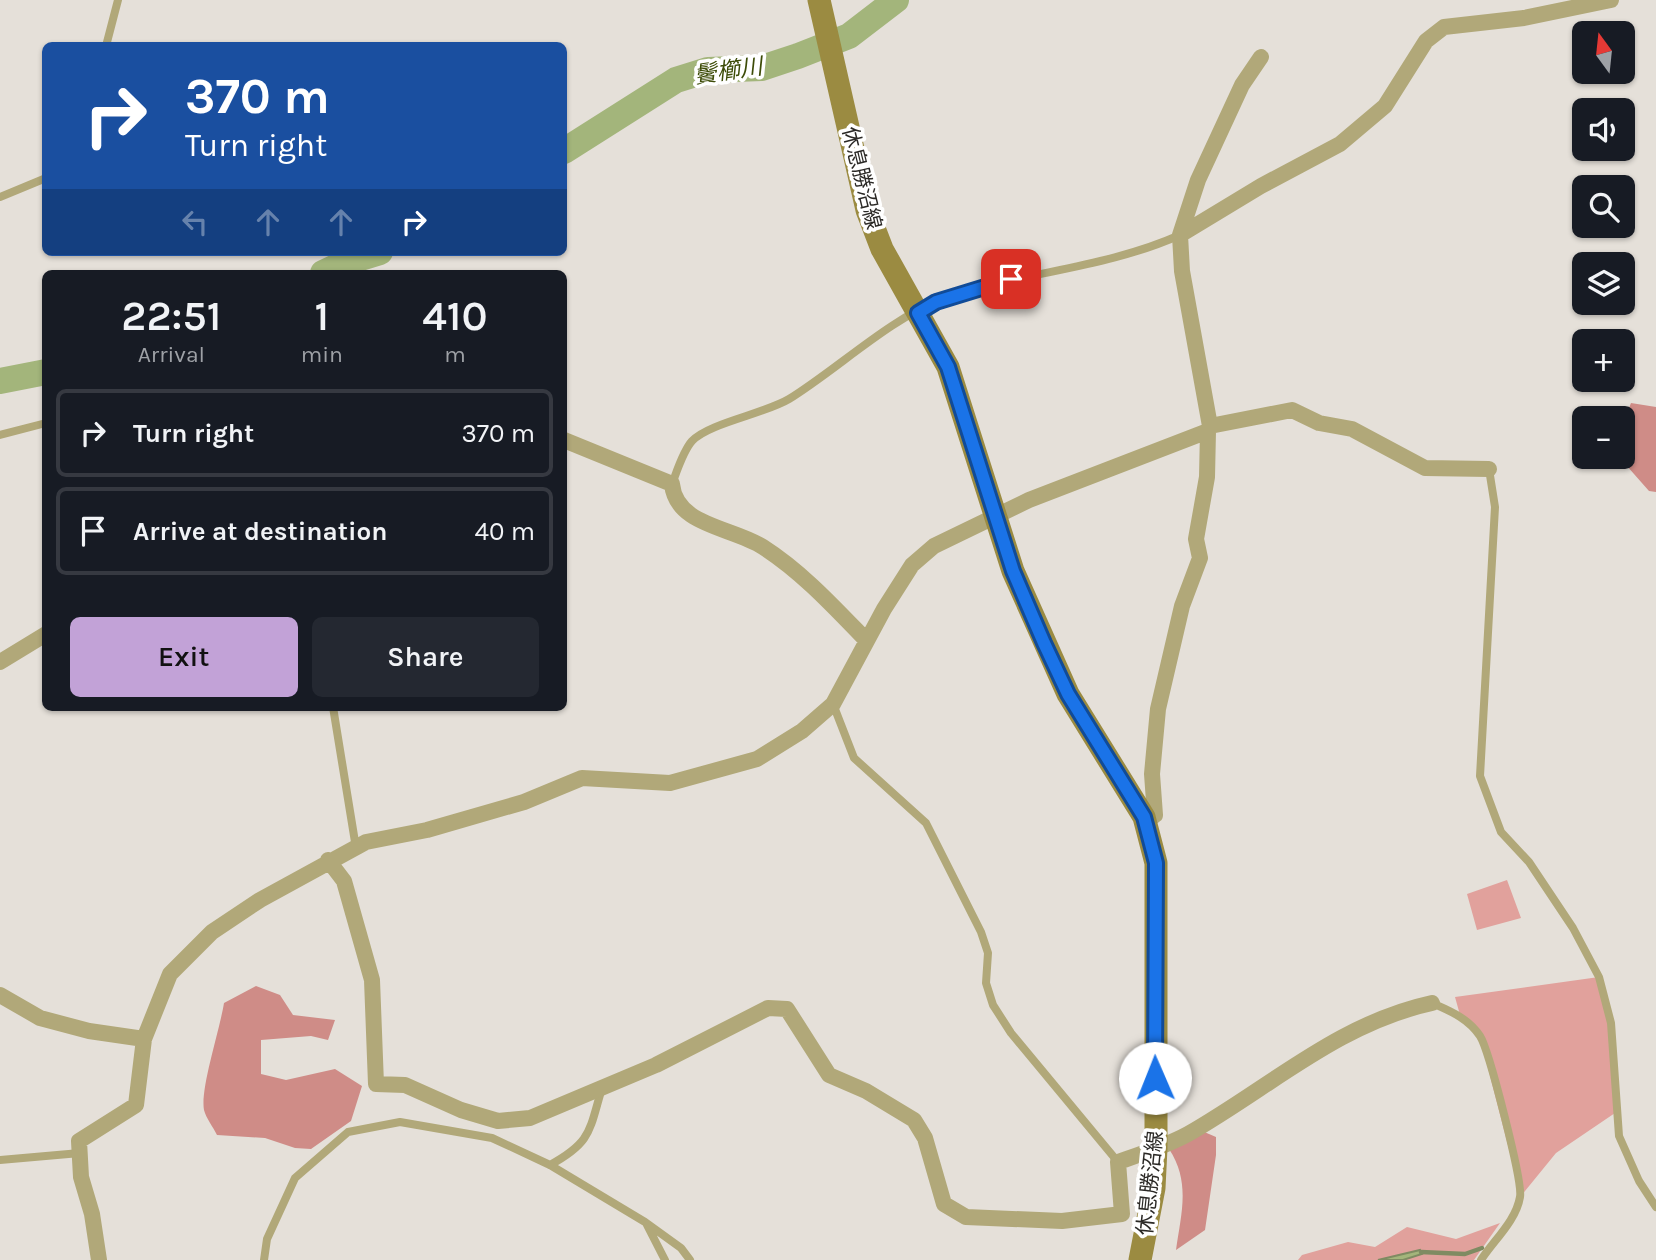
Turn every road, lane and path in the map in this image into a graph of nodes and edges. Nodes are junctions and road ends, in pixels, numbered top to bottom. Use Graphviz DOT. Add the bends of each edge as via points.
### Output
graph roads {
  1 [pos="118,0"];
  2 [pos="819,0"];
  3 [pos="1611,0"];
  4 [pos="107,42"];
  5 [pos="1261,57"];
  6 [pos="42,180"];
  7 [pos="0,197"];
  8 [pos="1180,235"];
  9 [pos="918,313"];
  10 [pos="42,424"];
  11 [pos="1209,429"];
  12 [pos="0,435"];
  13 [pos="567,441"];
  14 [pos="1489,469"];
  15 [pos="672,484"];
  16 [pos="995,515"];
  17 [pos="42,636"];
  18 [pos="866,640"];
  19 [pos="0,662"];
  20 [pos="832,704"];
  21 [pos="334,711"];
  22 [pos="1146,822"];
  23 [pos="356,848"];
  24 [pos="328,860"];
  25 [pos="0,995"];
  26 [pos="1432,1003"];
  27 [pos="144,1040"];
  28 [pos="602,1087"];
  29 [pos="1156,1148"];
  30 [pos="80,1153"];
  31 [pos="0,1160"];
  32 [pos="1118,1162"];
  33 [pos="550,1165"];
  34 [pos="1656,1208"];
  35 [pos="645,1222"];
  36 [pos="99,1260"];
  37 [pos="264,1260"];
  38 [pos="666,1260"];
  39 [pos="690,1260"];
  40 [pos="1140,1260"];
  41 [pos="1481,1260"];
  1 -- 4 [label="lane"];
  2 -- 9 [label="main road, 休息勝沼線" via="867,210 881,249"];
  3 -- 8 [label="street" via="1524,18 1444,27 1426,41 1385,106 1340,144"];
  5 -- 8 [label="street" via="1242,85 1198,180"];
  6 -- 7 [label="lane"];
  8 -- 9 [label="lane" via="1059,272 1032,273 969,290"];
  8 -- 11 [label="street"];
  9 -- 15 [label="lane" via="788,400 692,441"];
  9 -- 16 [label="main road, 休息勝沼線" via="948,367"];
  10 -- 12 [label="lane"];
  11 -- 14 [label="street" via="1292,410 1319,423 1352,429 1425,468"];
  11 -- 16 [label="street"];
  11 -- 22 [label="street" via="1207,477 1196,539 1200,558 1182,606 1162,686 1152,774 1155,815"];
  13 -- 15 [label="street"];
  14 -- 34 [label="lane" via="1495,507 1480,776 1501,832 1529,862 1600,977 1611,1023 1619,1136"];
  15 -- 18 [label="street" via="682,511 762,546 819,591"];
  16 -- 18 [label="street" via="934,545 912,565"];
  16 -- 22 [label="main road, 休息勝沼線" via="1013,571 1068,694"];
  17 -- 19 [label="street"];
  18 -- 20 [label="street"];
  20 -- 23 [label="street" via="802,731 757,759 725,770 670,783 582,778 524,803"];
  20 -- 32 [label="lane" via="854,758 926,822 981,932 988,953 986,983 993,1005"];
  21 -- 23 [label="lane"];
  22 -- 29 [label="main road, 休息勝沼線" via="1156,863"];
  23 -- 24 [label="street"];
  24 -- 27 [label="street" via="212,932 170,974"];
  24 -- 28 [label="street" via="344,881 372,981 376,1084 405,1085 498,1121 530,1118"];
  25 -- 27 [label="street" via="40,1018"];
  26 -- 29 [label="street" via="1402,1010 1338,1037 1233,1107"];
  26 -- 41 [label="lane" via="1460,1015 1480,1036 1505,1114 1521,1196 1508,1226"];
  27 -- 30 [label="street" via="136,1105 79,1141"];
  28 -- 32 [label="street" via="768,1008 787,1009 829,1075 914,1120 925,1138 944,1204 966,1217 1062,1221 1122,1214"];
  28 -- 33 [label="lane" via="578,1150"];
  29 -- 32 [label="street"];
  29 -- 40 [label="main road, 休息勝沼線" via="1154,1188"];
  30 -- 31 [label="lane"];
  30 -- 36 [label="street"];
  33 -- 35 [label="lane"];
  33 -- 37 [label="lane" via="492,1138 400,1122 348,1132 295,1178 267,1239"];
  35 -- 38 [label="lane"];
  35 -- 39 [label="lane"];
}
